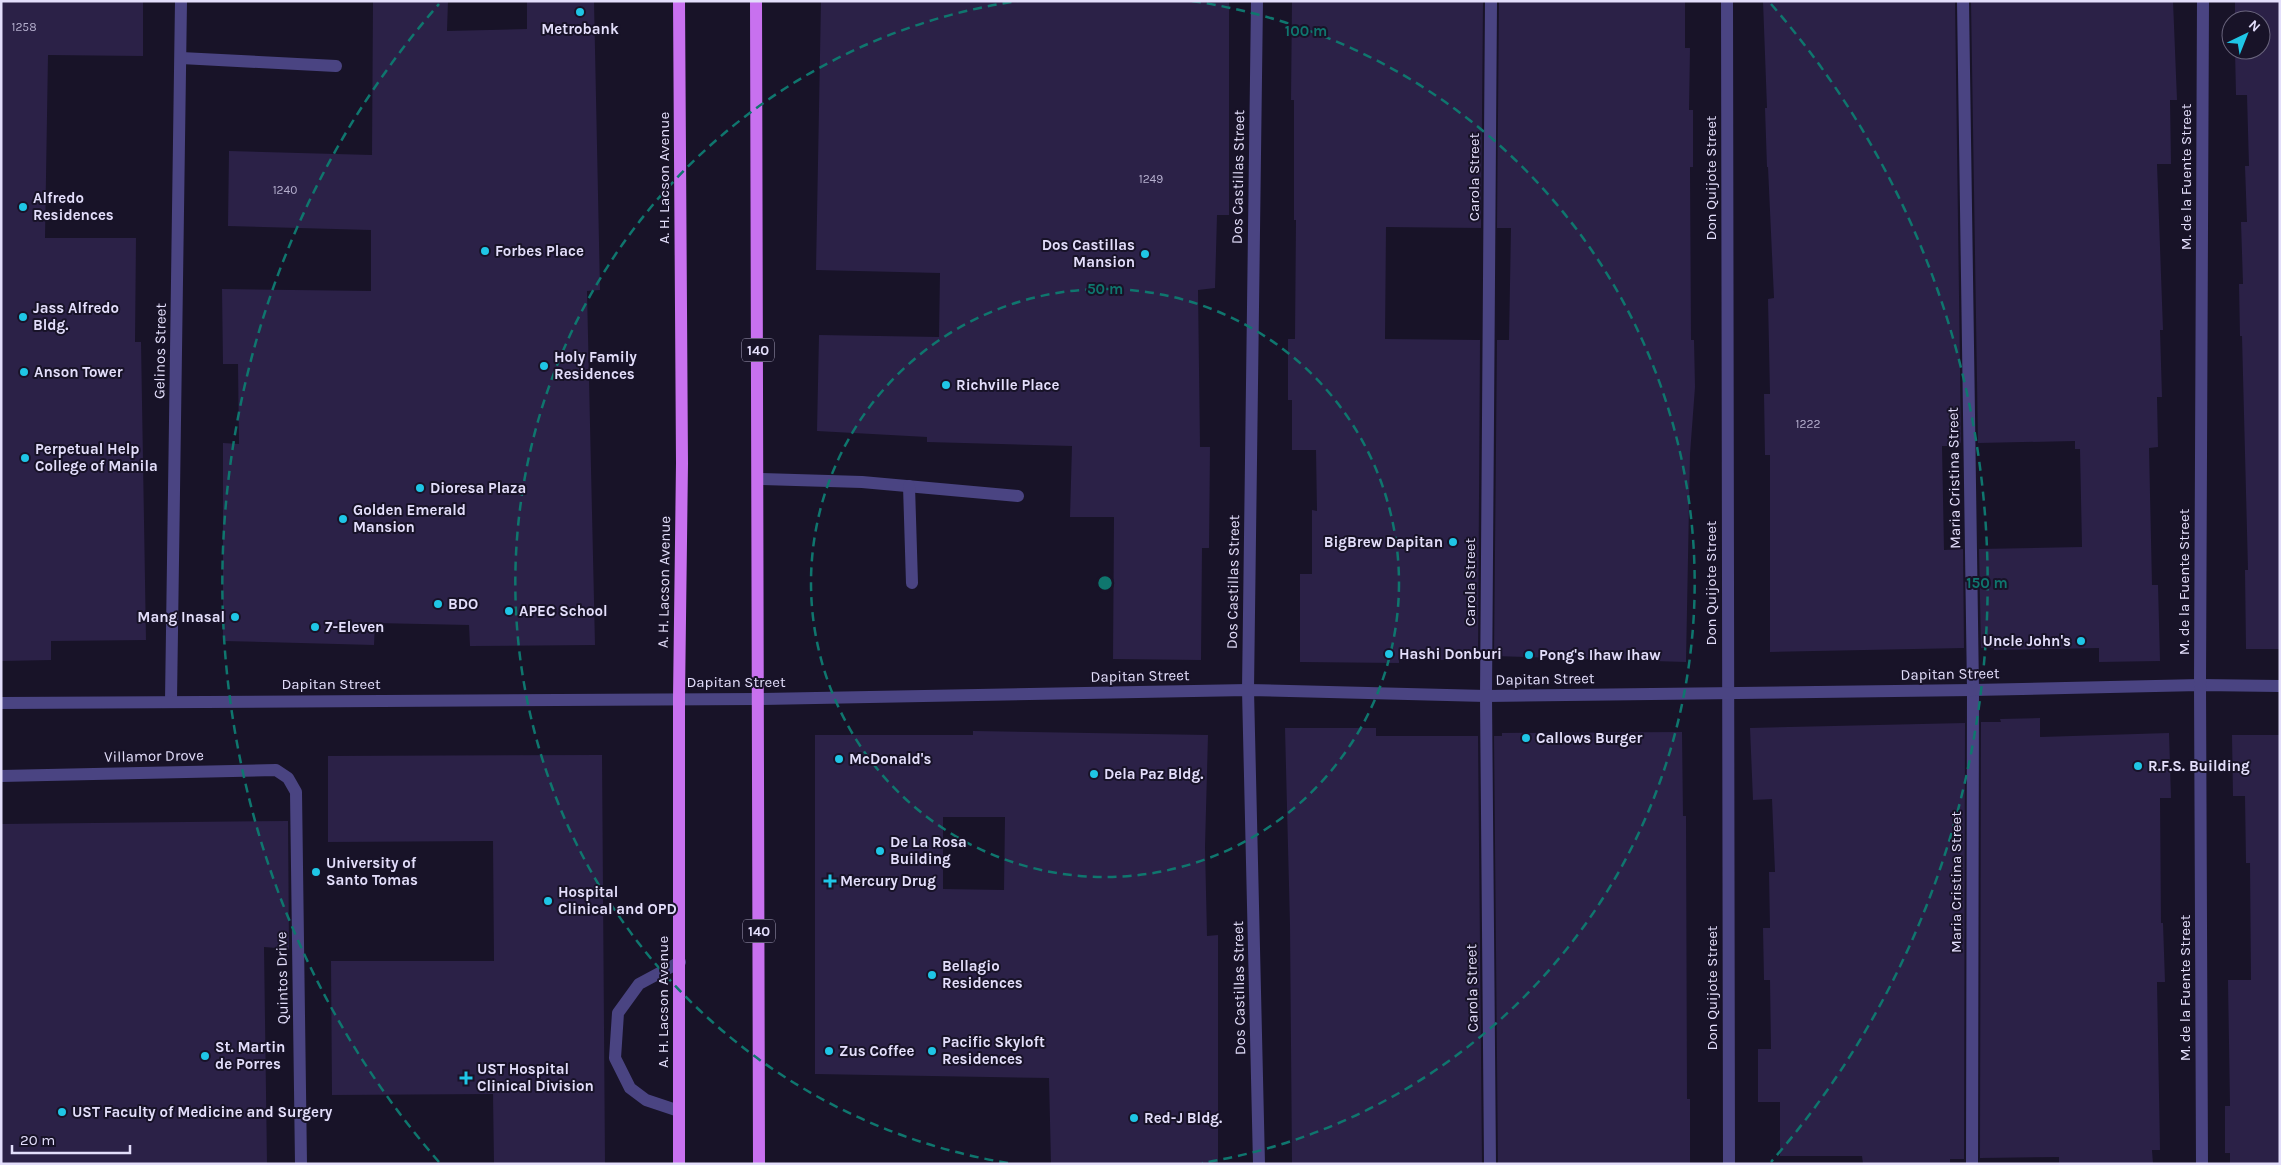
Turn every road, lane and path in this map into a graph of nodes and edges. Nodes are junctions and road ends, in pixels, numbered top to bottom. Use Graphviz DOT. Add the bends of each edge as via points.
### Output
graph roads {
  1 [pos="181,1"];
  2 [pos="679,1"];
  3 [pos="756,1"];
  4 [pos="1257,1"];
  5 [pos="1491,1"];
  6 [pos="1727,1"];
  7 [pos="1963,1"];
  8 [pos="2203,1"];
  9 [pos="181,58"];
  10 [pos="336,66"];
  11 [pos="758,479"];
  12 [pos="909,486"];
  13 [pos="1018,496"];
  14 [pos="912,584"];
  15 [pos="2200,685"];
  16 [pos="2280,686"];
  17 [pos="1248,690"];
  18 [pos="1973,690"];
  19 [pos="1728,694"];
  20 [pos="1486,696"];
  21 [pos="679,698"];
  22 [pos="758,698"];
  23 [pos="171,702"];
  24 [pos="1,704"];
  25 [pos="1,776"];
  26 [pos="296,792"];
  27 [pos="680,962"];
  28 [pos="679,1111"];
  29 [pos="301,1164"];
  30 [pos="679,1164"];
  31 [pos="759,1164"];
  32 [pos="1259,1164"];
  33 [pos="1490,1164"];
  34 [pos="1729,1164"];
  35 [pos="1972,1164"];
  36 [pos="2202,1164"];
  1 -- 9 [label="street, Gelinos Street"];
  2 -- 21 [label="main road, A. H. Lacson Avenue" via="682,463"];
  3 -- 11 [label="main road, 140"];
  4 -- 17 [label="street, Dos Castillas Street"];
  5 -- 20 [label="street, Carola Street"];
  6 -- 19 [label="street, Don Quijote Street"];
  7 -- 18 [label="street, Maria Cristina Street"];
  8 -- 15 [label="street, M. de la Fuente Street"];
  9 -- 10 [label="street"];
  9 -- 23 [label="street, Gelinos Street"];
  11 -- 12 [label="street"];
  11 -- 22 [label="main road, 140"];
  12 -- 13 [label="street"];
  12 -- 14 [label="street"];
  15 -- 16 [label="street, Dapitan Street"];
  15 -- 18 [label="street, Dapitan Street"];
  15 -- 36 [label="street, M. de la Fuente Street"];
  17 -- 20 [label="street, Dapitan Street"];
  17 -- 22 [label="street, Dapitan Street"];
  17 -- 32 [label="street, Dos Castillas Street"];
  18 -- 19 [label="street, Dapitan Street"];
  18 -- 35 [label="street, Maria Cristina Street"];
  19 -- 20 [label="street, Dapitan Street"];
  19 -- 34 [label="street, Don Quijote Street"];
  20 -- 33 [label="street, Carola Street"];
  21 -- 22 [label="street, Dapitan Street"];
  21 -- 23 [label="street, Dapitan Street"];
  21 -- 27 [label="main road, A. H. Lacson Avenue"];
  22 -- 31 [label="main road, 140"];
  23 -- 24 [label="street, Dapitan Street"];
  25 -- 26 [label="street, Villamor Drove" via="276,770 288,778"];
  26 -- 29 [label="street, Quintos Drive"];
  27 -- 28 [label="main road, A. H. Lacson Avenue"];
  27 -- 28 [label="street" via="639,984 618,1013 615,1058 630,1088 646,1100"];
  28 -- 30 [label="main road, A. H. Lacson Avenue"];
}
